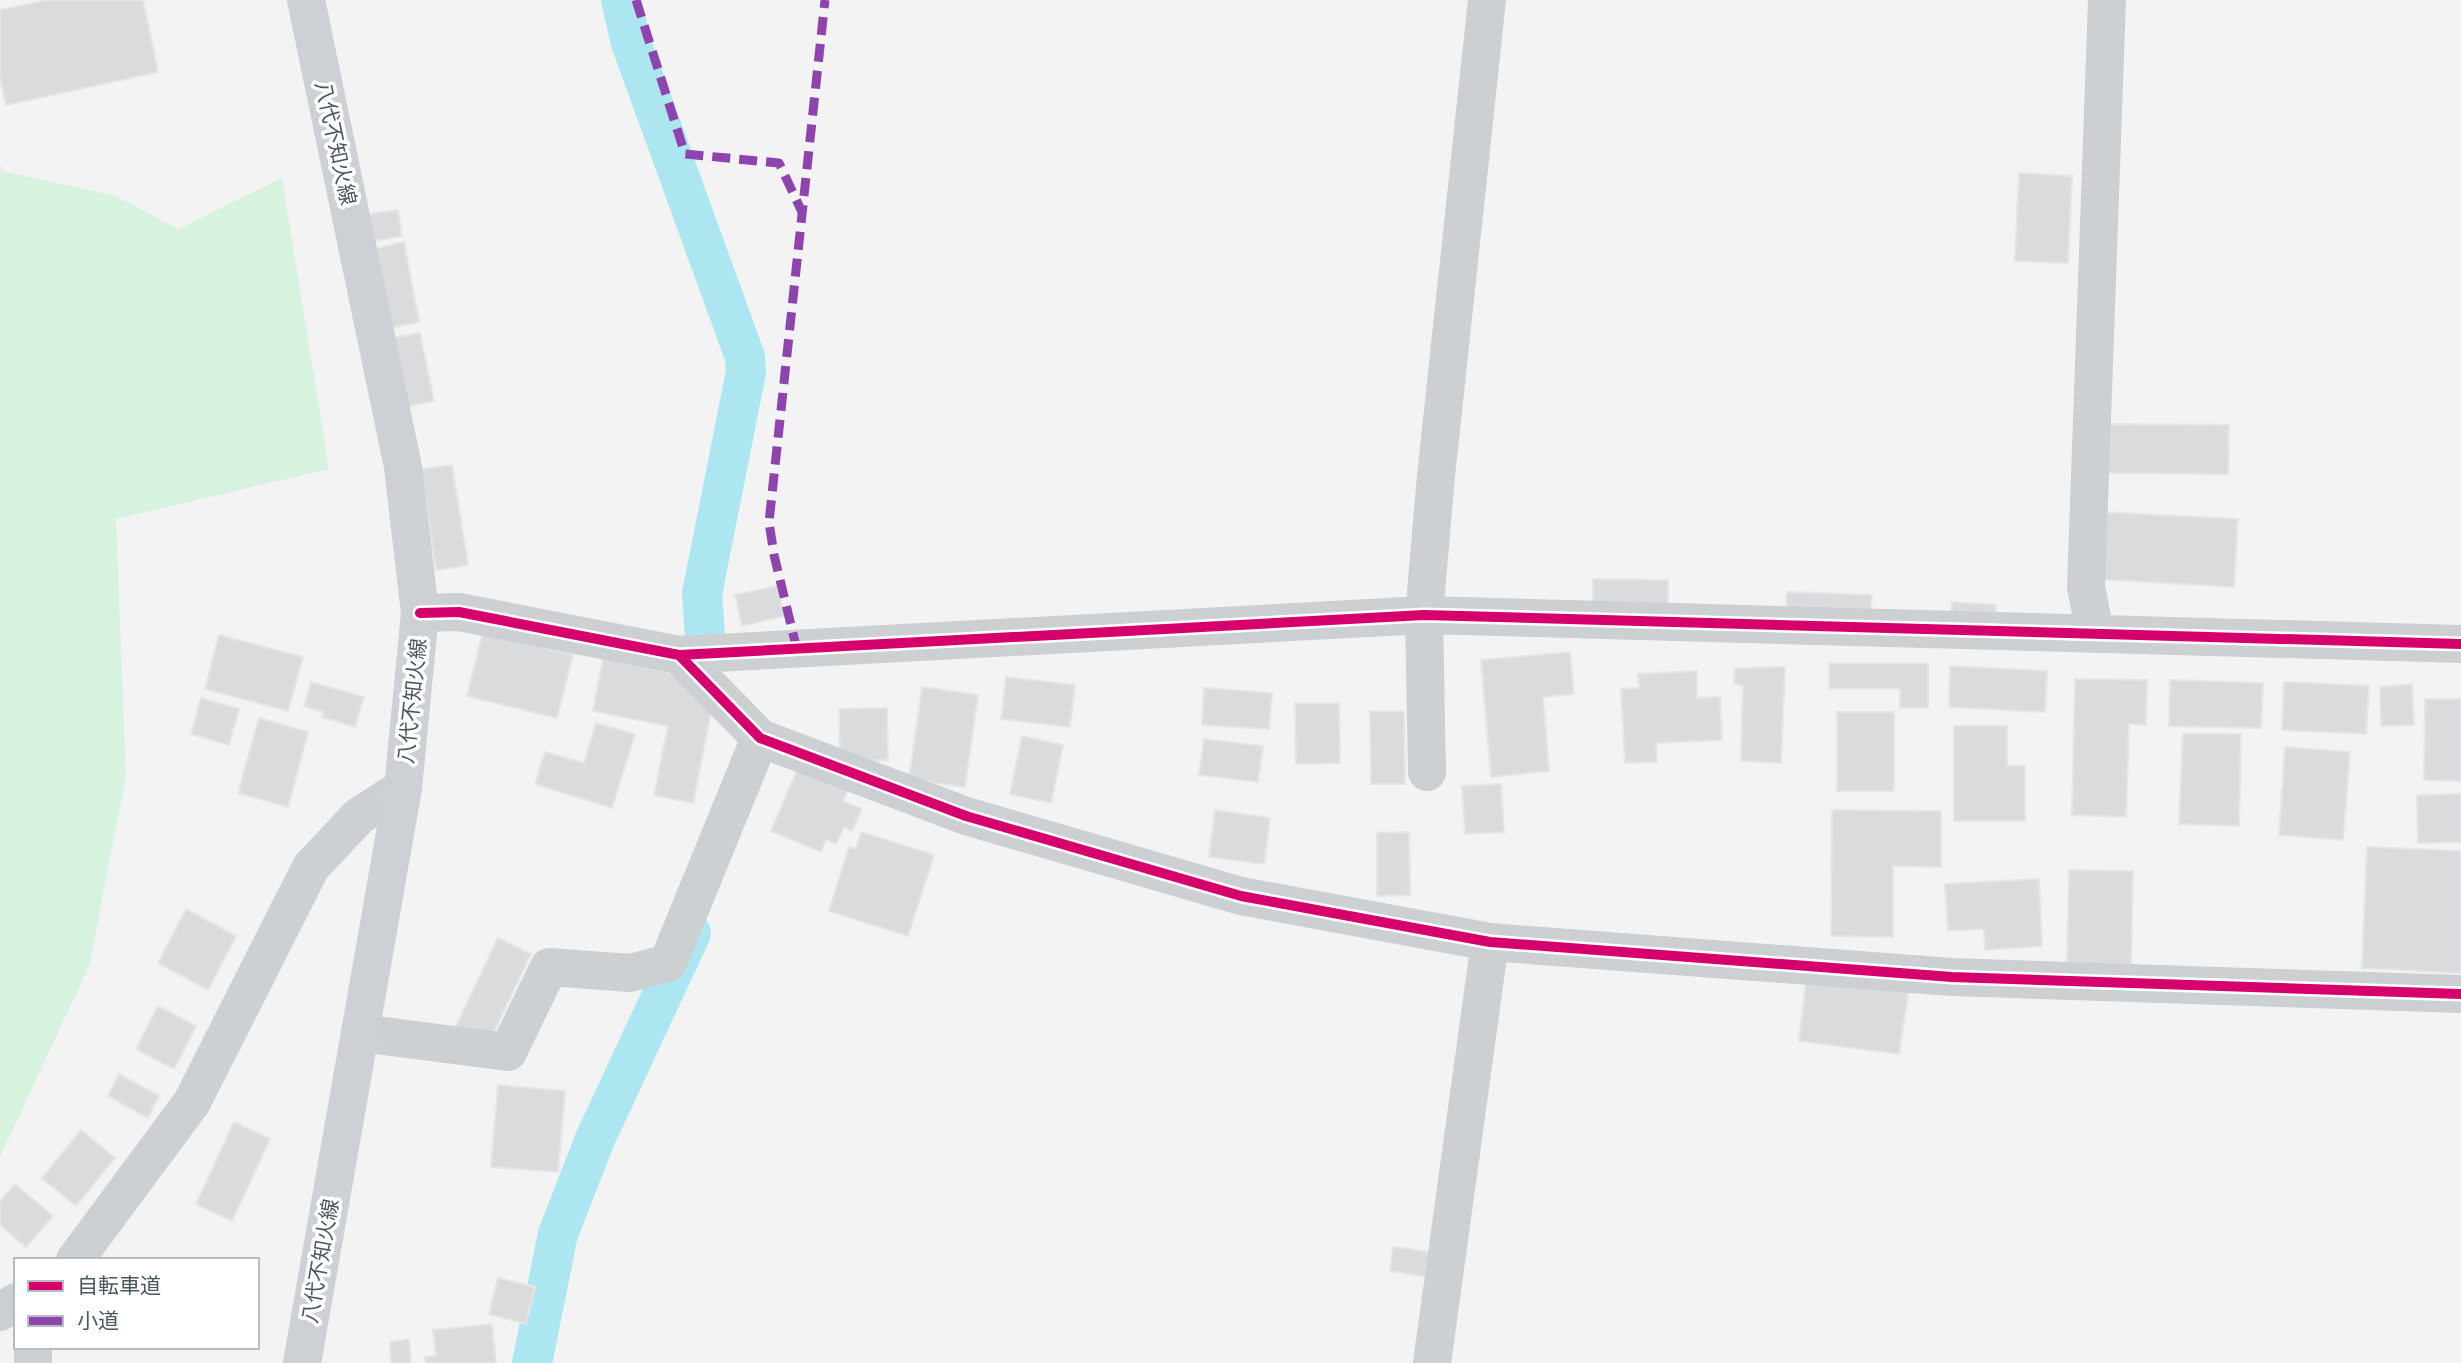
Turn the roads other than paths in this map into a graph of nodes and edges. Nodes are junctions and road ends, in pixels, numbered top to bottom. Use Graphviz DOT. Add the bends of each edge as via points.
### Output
graph roads {
  1 [pos="306,0"];
  2 [pos="1487,0"];
  3 [pos="2107,0"];
  4 [pos="420,613"];
  5 [pos="1424,615"];
  6 [pos="2095,632"];
  7 [pos="2461,645"];
  8 [pos="678,655"];
  9 [pos="760,738"];
  10 [pos="1427,772"];
  11 [pos="403,788"];
  12 [pos="1490,942"];
  13 [pos="2461,994"];
  14 [pos="360,1033"];
  15 [pos="76,1258"];
  16 [pos="302,1363"];
  17 [pos="1432,1363"];
  1 -- 4 [label="main road, 八代不知火線" via="403,467"];
  2 -- 5 [label="street"];
  3 -- 6 [label="street" via="2086,587"];
  4 -- 8 [label="street" via="459,612"];
  4 -- 11 [label="main road, 八代不知火線"];
  5 -- 6 [label="street"];
  5 -- 8 [label="street"];
  5 -- 10 [label="street"];
  6 -- 7 [label="street"];
  8 -- 9 [label="street"];
  9 -- 12 [label="street" via="966,816 1241,896"];
  9 -- 14 [label="street" via="668,963 630,973 549,967 508,1052"];
  11 -- 14 [label="main road, 八代不知火線"];
  11 -- 15 [label="street" via="359,816 311,867 192,1102"];
  12 -- 13 [label="street" via="1952,977"];
  12 -- 17 [label="street"];
  14 -- 16 [label="main road, 八代不知火線"];
}
